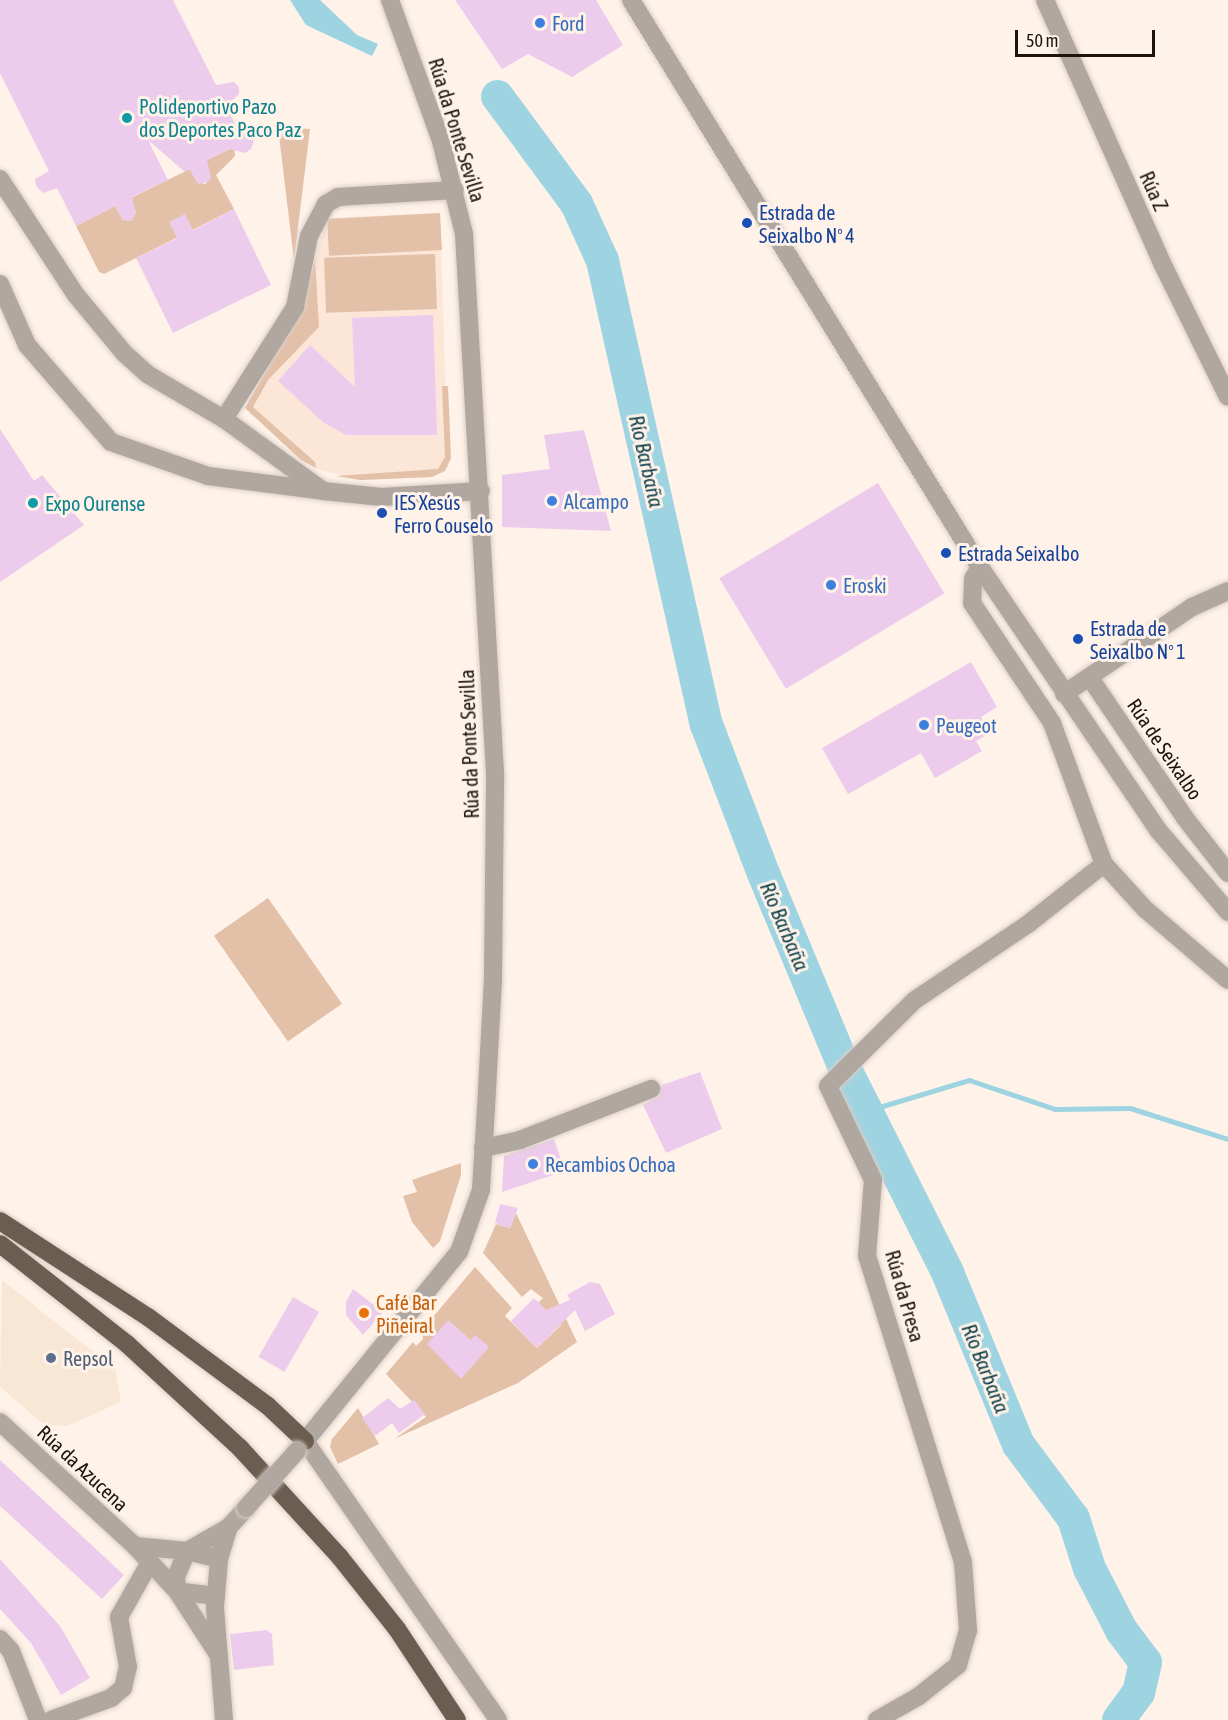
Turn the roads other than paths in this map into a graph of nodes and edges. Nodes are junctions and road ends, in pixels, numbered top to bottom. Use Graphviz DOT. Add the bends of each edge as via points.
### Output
graph roads {
  1 [pos="390,0"];
  2 [pos="631,0"];
  3 [pos="1045,0"];
  4 [pos="0,179"];
  5 [pos="455,190"];
  6 [pos="0,284"];
  7 [pos="1228,397"];
  8 [pos="224,419"];
  9 [pos="323,491"];
  10 [pos="481,491"];
  11 [pos="980,567"];
  12 [pos="1228,591"];
  13 [pos="1089,678"];
  14 [pos="1064,694"];
  15 [pos="1104,864"];
  16 [pos="1228,873"];
  17 [pos="1228,912"];
  18 [pos="1228,980"];
  19 [pos="651,1089"];
  20 [pos="483,1148"];
  21 [pos="0,1221"];
  22 [pos="0,1244"];
  23 [pos="0,1422"];
  24 [pos="301,1446"];
  25 [pos="229,1527"];
  26 [pos="135,1546"];
  27 [pos="187,1551"];
  28 [pos="219,1559"];
  29 [pos="149,1564"];
  30 [pos="177,1591"];
  31 [pos="216,1596"];
  32 [pos="0,1639"];
  33 [pos="219,1656"];
  34 [pos="38,1720"];
  35 [pos="51,1720"];
  36 [pos="224,1720"];
  37 [pos="457,1720"];
  38 [pos="498,1720"];
  39 [pos="877,1720"];
  1 -- 5 [label="street, Rúa da Ponte Sevilla"];
  2 -- 11 [label="street"];
  3 -- 7 [label="street, Rúa Z" via="1162,263"];
  4 -- 8 [label="street" via="76,295 124,352 147,374"];
  5 -- 8 [label="street" via="338,197 326,204 309,236 295,307"];
  5 -- 10 [label="street, Rúa da Ponte Sevilla" via="464,234"];
  6 -- 9 [label="street" via="27,345 111,442 208,476"];
  8 -- 9 [label="street"];
  9 -- 10 [label="street" via="382,497"];
  10 -- 20 [label="street, Rúa da Ponte Sevilla" via="495,772 493,978"];
  11 -- 14 [label="street"];
  11 -- 15 [label="street" via="973,579 972,603 1052,723"];
  12 -- 13 [label="street" via="1192,607"];
  13 -- 14 [label="street"];
  13 -- 16 [label="street, Rúa de Seixalbo" via="1179,810"];
  14 -- 17 [label="street" via="1158,830"];
  15 -- 18 [label="street" via="1145,909"];
  15 -- 39 [label="street, Rúa da Presa" via="1028,924 915,1000 828,1086 873,1180 867,1256 964,1572 968,1630 958,1665 919,1696"];
  19 -- 20 [label="street" via="520,1140"];
  20 -- 24 [label="street, Rúa da Ponte Sevilla" via="481,1190 459,1252"];
  21 -- 24 [label="highway" via="148,1317 268,1406"];
  22 -- 37 [label="highway" via="127,1344 240,1448 339,1556 398,1629"];
  23 -- 26 [label="street, Rúa da Azucena"];
  24 -- 25 [label="street, Rúa da Ponte Sevilla, bridge"];
  24 -- 38 [label="street"];
  25 -- 27 [label="street"];
  25 -- 28 [label="street"];
  26 -- 27 [label="street"];
  26 -- 29 [label="street, Rúa da Azucena"];
  27 -- 28 [label="street"];
  27 -- 30 [label="street" via="179,1565"];
  28 -- 31 [label="street"];
  29 -- 30 [label="street, Rúa da Azucena"];
  29 -- 35 [label="street" via="119,1617 128,1667 123,1688 111,1698"];
  30 -- 31 [label="street"];
  30 -- 33 [label="street, Rúa da Azucena"];
  31 -- 33 [label="street"];
  32 -- 34 [label="street" via="11,1651"];
  33 -- 36 [label="street"];
}
